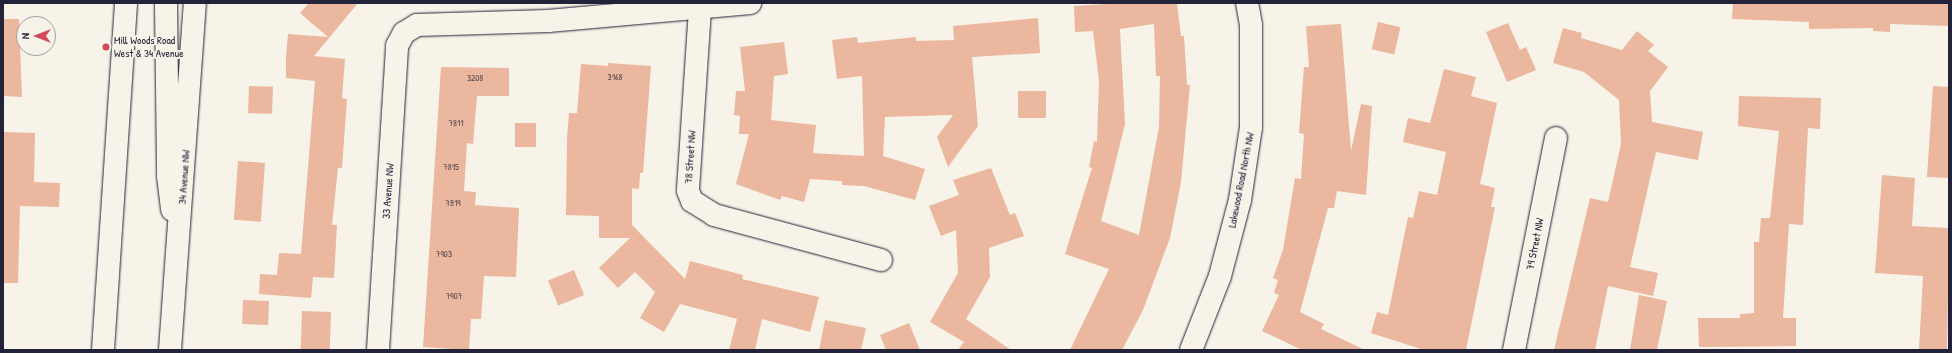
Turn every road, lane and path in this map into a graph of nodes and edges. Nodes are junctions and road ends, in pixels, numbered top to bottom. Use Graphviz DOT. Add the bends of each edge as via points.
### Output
graph roads {
  1 [pos="126,3"];
  2 [pos="166,3"];
  3 [pos="750,3"];
  4 [pos="1247,3"];
  5 [pos="195,5"];
  6 [pos="700,9"];
  7 [pos="1556,138"];
  8 [pos="178,256"];
  9 [pos="881,260"];
  10 [pos="103,350"];
  11 [pos="170,350"];
  12 [pos="378,350"];
  13 [pos="1191,350"];
  14 [pos="1514,350"];
  1 -- 10 [label="street"];
  2 -- 8 [label="street" via="168,176"];
  3 -- 6 [label="street"];
  4 -- 13 [label="street, Lakewood Road North NW" via="1251,25 1251,127 1241,192 1220,276"];
  5 -- 8 [label="street, 34 Avenue NW"];
  6 -- 9 [label="street, 78 Street NW" via="688,191 692,201 714,215"];
  6 -- 12 [label="street, 33 Avenue NW" via="548,21 417,25 404,33 397,46"];
  7 -- 14 [label="street, 79 Street NW"];
  8 -- 11 [label="street, 34 Avenue NW"];
}
